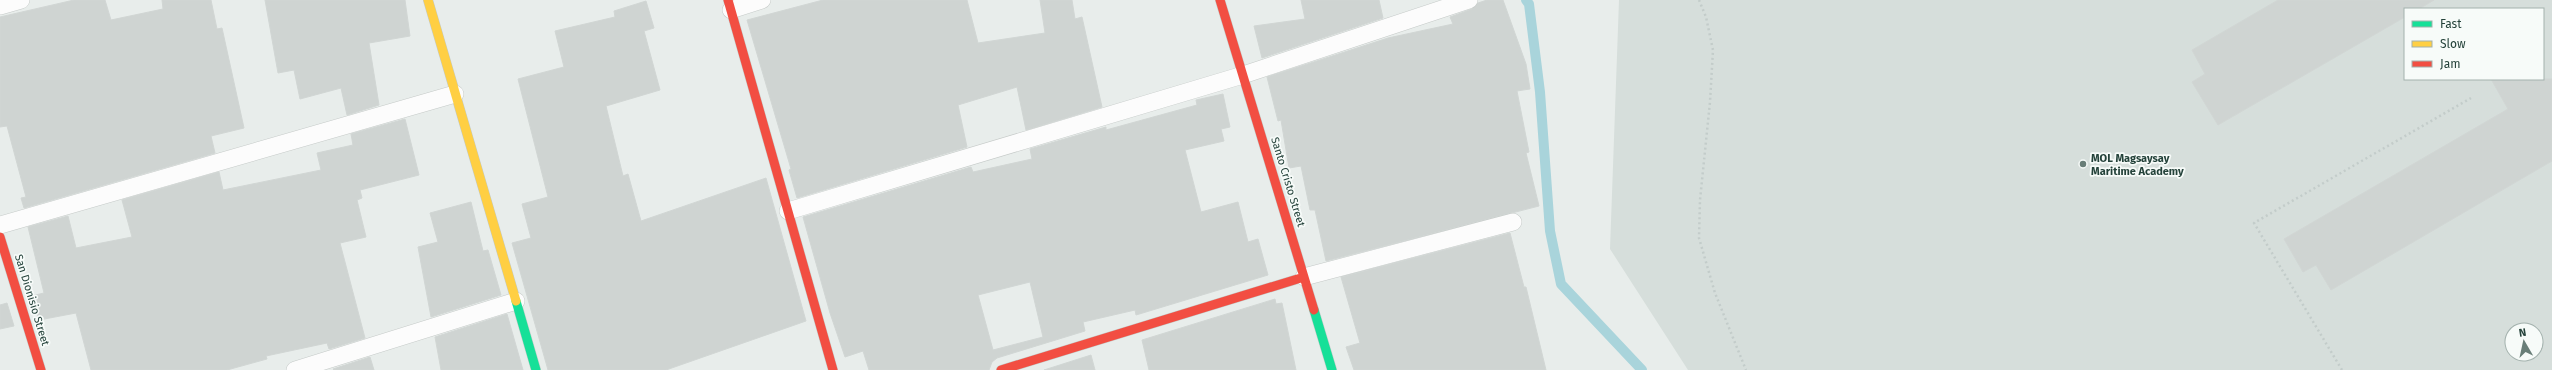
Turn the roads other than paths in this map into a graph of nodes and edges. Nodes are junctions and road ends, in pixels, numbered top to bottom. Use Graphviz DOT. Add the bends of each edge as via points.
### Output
graph roads {
  1 [pos="21,0"];
  2 [pos="428,0"];
  3 [pos="762,0"];
  4 [pos="1220,0"];
  5 [pos="1469,0"];
  6 [pos="729,5"];
  7 [pos="0,6"];
  8 [pos="1243,76"];
  9 [pos="454,94"];
  10 [pos="788,211"];
  11 [pos="1513,222"];
  12 [pos="0,225"];
  13 [pos="0,237"];
  14 [pos="1304,277"];
  15 [pos="516,301"];
  16 [pos="41,370"];
  17 [pos="295,370"];
  18 [pos="536,370"];
  19 [pos="833,370"];
  20 [pos="1001,370"];
  21 [pos="1332,370"];
  1 -- 7 [label="lane"];
  2 -- 9 [label="street"];
  3 -- 6 [label="lane"];
  4 -- 8 [label="street, Santo Cristo Street"];
  5 -- 8 [label="lane"];
  6 -- 10 [label="street"];
  8 -- 10 [label="lane"];
  8 -- 14 [label="street, Santo Cristo Street"];
  9 -- 12 [label="lane"];
  9 -- 15 [label="street"];
  10 -- 19 [label="street"];
  11 -- 14 [label="lane"];
  13 -- 16 [label="street, San Dionisio Street"];
  14 -- 20 [label="street"];
  14 -- 21 [label="street, Santo Cristo Street"];
  15 -- 17 [label="lane"];
  15 -- 18 [label="street"];
}
